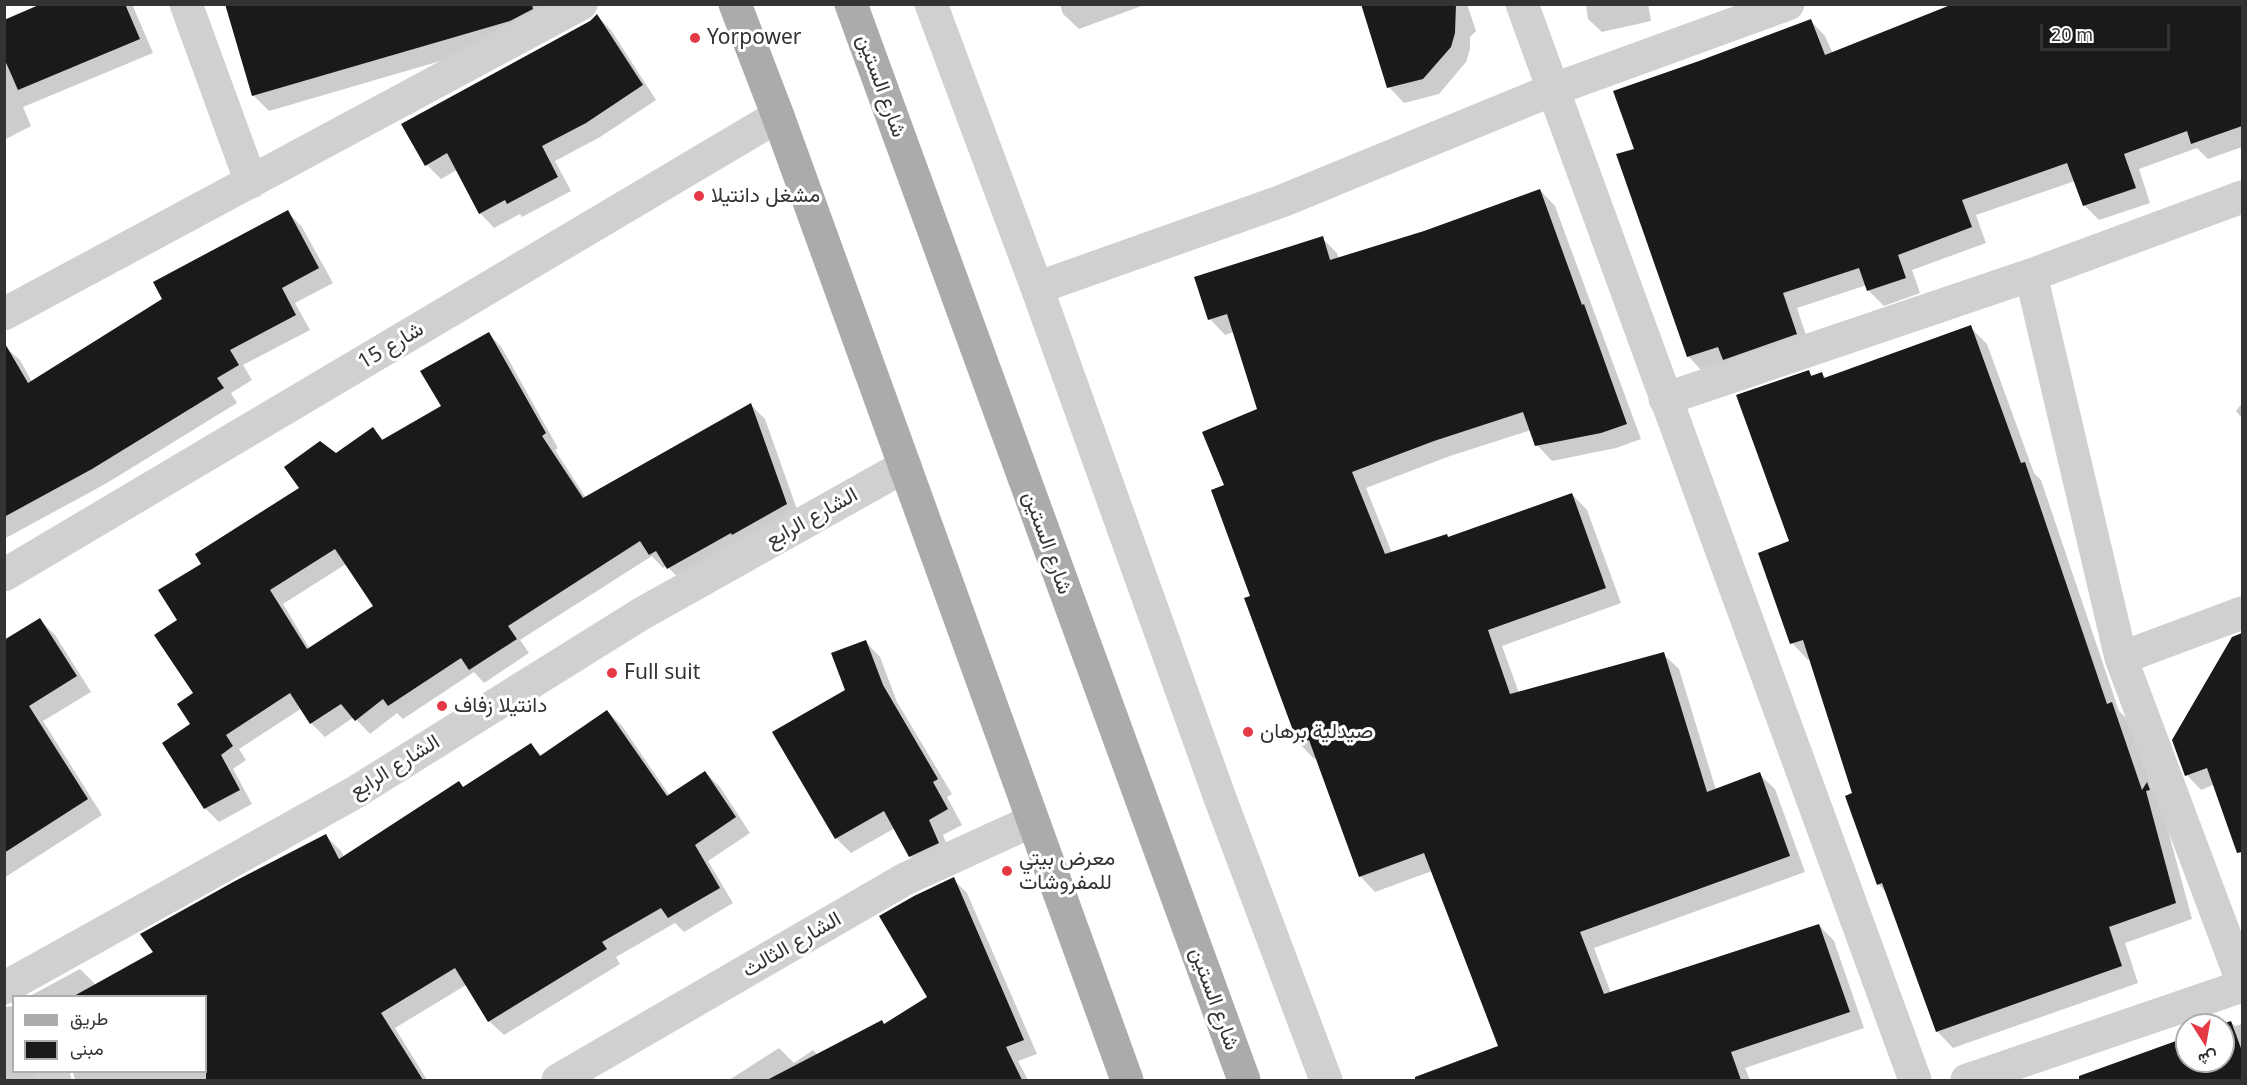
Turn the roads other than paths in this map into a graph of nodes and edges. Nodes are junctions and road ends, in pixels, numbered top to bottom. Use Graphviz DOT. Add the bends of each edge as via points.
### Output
graph roads {
  1 [pos="186,4"];
  2 [pos="581,4"];
  3 [pos="735,4"];
  4 [pos="850,4"];
  5 [pos="931,4"];
  6 [pos="1522,4"];
  7 [pos="1788,4"];
  8 [pos="1552,90"];
  9 [pos="778,116"];
  10 [pos="251,182"];
  11 [pos="2242,196"];
  12 [pos="2031,275"];
  13 [pos="1037,288"];
  14 [pos="4,315"];
  15 [pos="1665,399"];
  16 [pos="905,466"];
  17 [pos="4,575"];
  18 [pos="2242,614"];
  19 [pos="2121,658"];
  20 [pos="1032,821"];
  21 [pos="2242,981"];
  22 [pos="2242,986"];
  23 [pos="4,988"];
  24 [pos="558,1080"];
  25 [pos="1127,1080"];
  26 [pos="1244,1080"];
  27 [pos="1326,1080"];
  28 [pos="1915,1080"];
  29 [pos="1967,1080"];
  1 -- 10 [label="street"];
  2 -- 10 [label="street"];
  3 -- 9 [label="main road"];
  4 -- 26 [label="main road, شارع الستين"];
  5 -- 13 [label="street"];
  6 -- 8 [label="street"];
  7 -- 8 [label="street"];
  8 -- 13 [label="street" via="1282,201"];
  8 -- 15 [label="street"];
  9 -- 16 [label="main road"];
  9 -- 17 [label="street, شارع 15"];
  10 -- 14 [label="street"];
  11 -- 12 [label="street"];
  12 -- 15 [label="street"];
  12 -- 19 [label="street"];
  13 -- 27 [label="street"];
  15 -- 28 [label="street"];
  16 -- 20 [label="main road"];
  16 -- 23 [label="street, الشارع الرابع" via="641,614 354,793"];
  18 -- 19 [label="street"];
  19 -- 21 [label="street"];
  20 -- 24 [label="street, الشارع الثالث" via="905,879"];
  20 -- 25 [label="main road"];
  22 -- 29 [label="street"];
}
